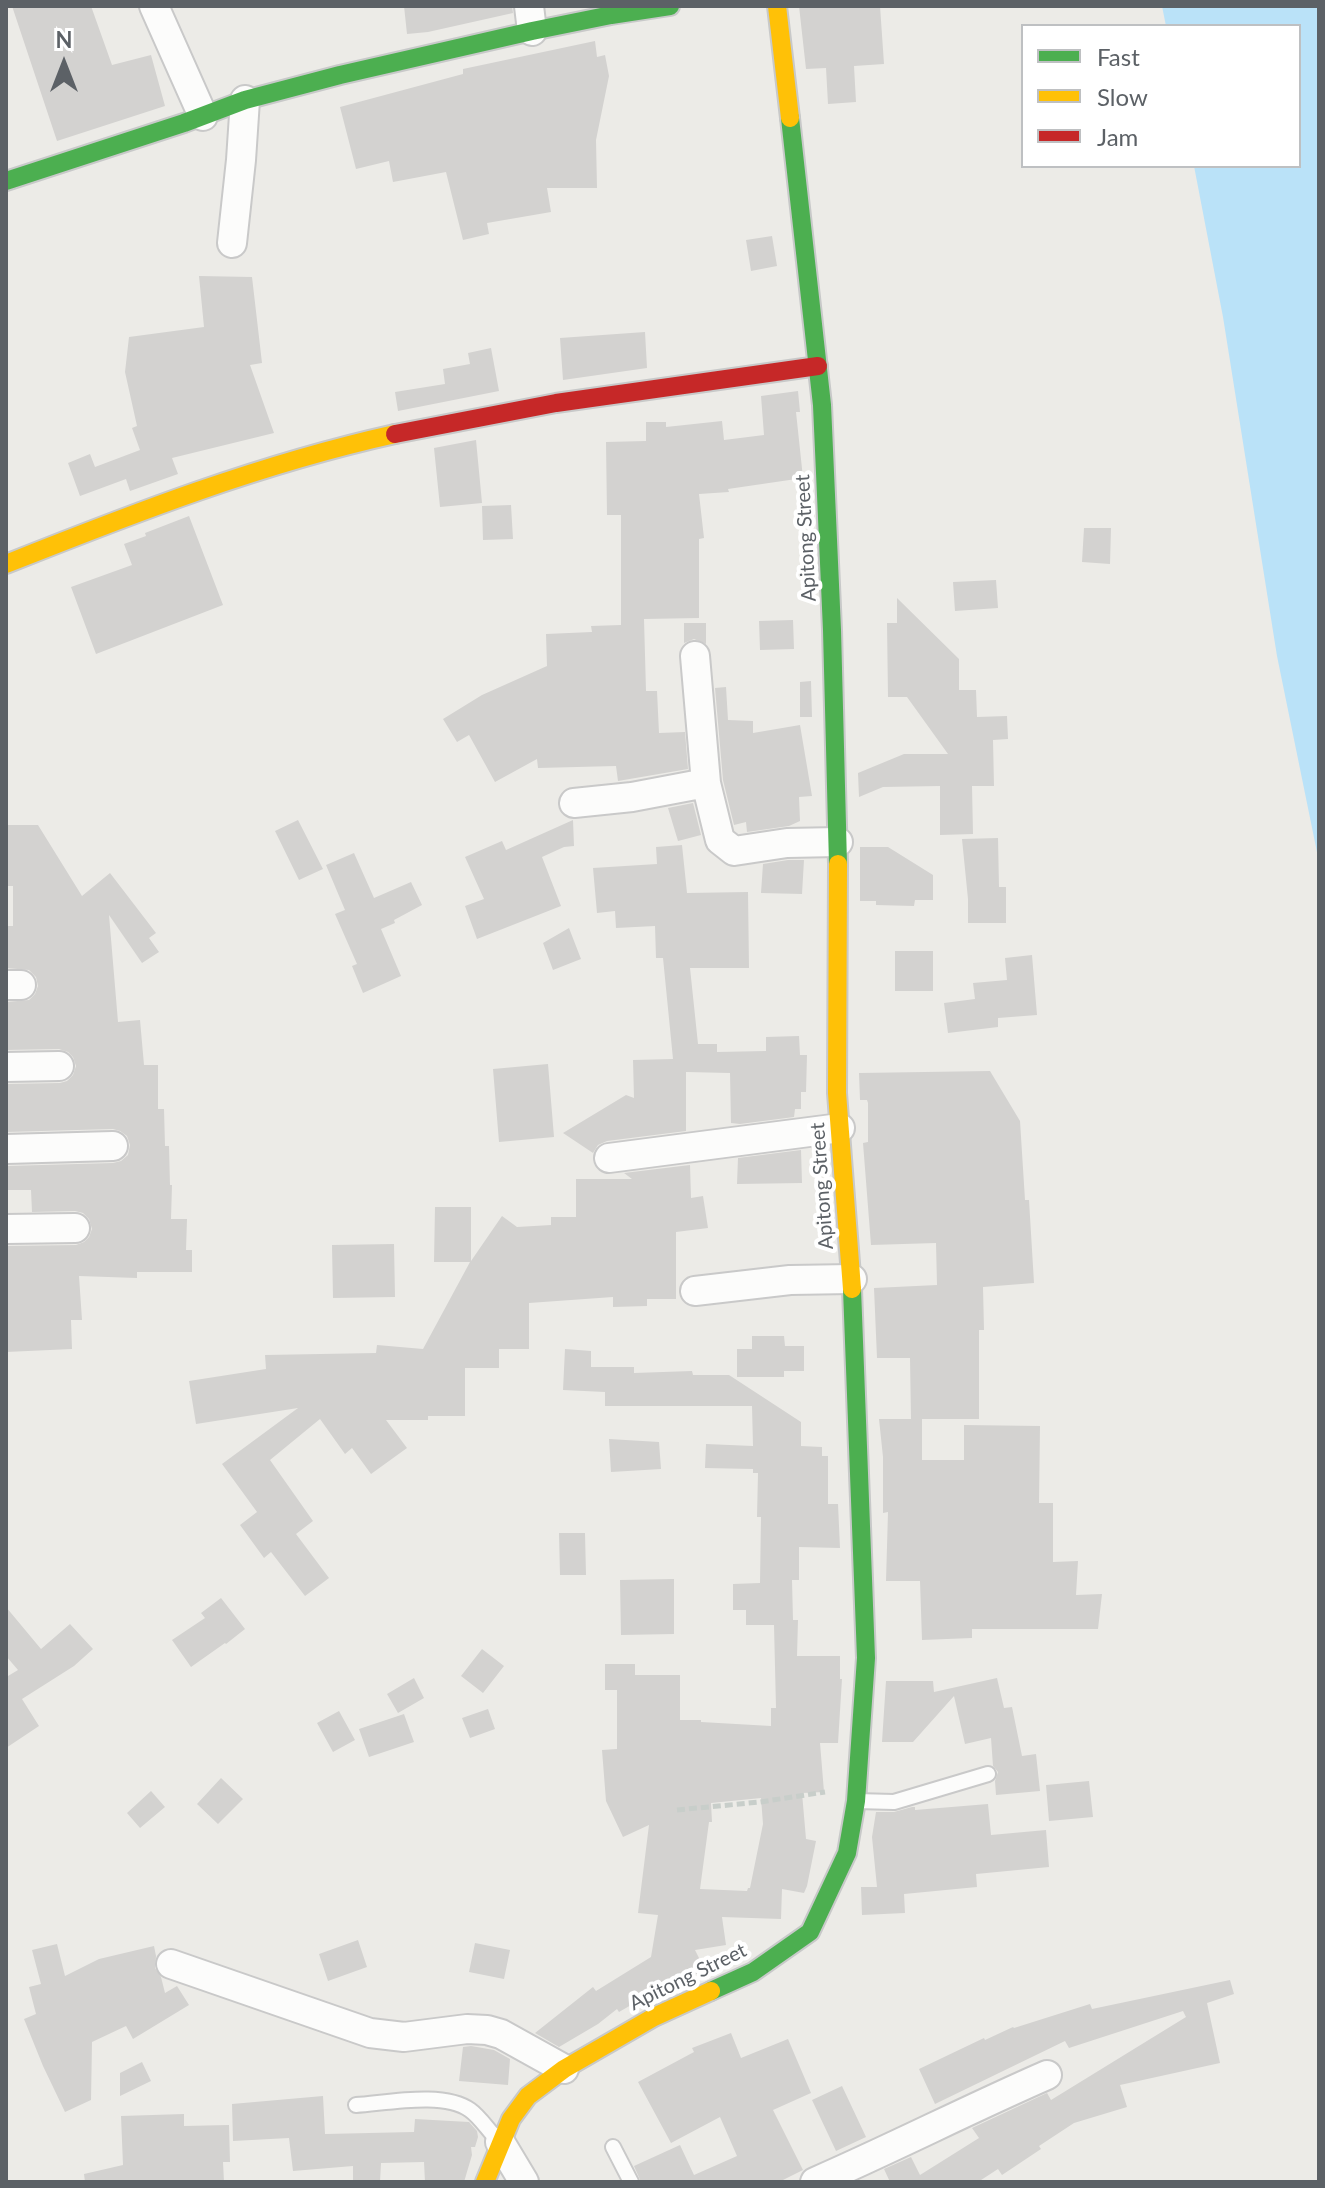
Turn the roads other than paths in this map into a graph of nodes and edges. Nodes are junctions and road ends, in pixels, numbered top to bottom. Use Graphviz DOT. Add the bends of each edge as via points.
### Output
graph roads {
  1 [pos="154,6"];
  2 [pos="670,6"];
  3 [pos="777,6"];
  4 [pos="531,19"];
  5 [pos="245,100"];
  6 [pos="203,116"];
  7 [pos="6,181"];
  8 [pos="232,243"];
  9 [pos="818,366"];
  10 [pos="6,564"];
  11 [pos="695,656"];
  12 [pos="706,783"];
  13 [pos="574,803"];
  14 [pos="838,842"];
  15 [pos="59,1066"];
  16 [pos="6,1067"];
  17 [pos="840,1128"];
  18 [pos="113,1146"];
  19 [pos="6,1149"];
  20 [pos="609,1158"];
  21 [pos="75,1228"];
  22 [pos="6,1229"];
  23 [pos="852,1279"];
  24 [pos="695,1291"];
  25 [pos="988,1774"];
  26 [pos="856,1793"];
  27 [pos="171,1964"];
  28 [pos="564,2069"];
  29 [pos="1047,2075"];
  30 [pos="356,2105"];
  31 [pos="500,2142"];
  32 [pos="613,2147"];
  33 [pos="485,2182"];
  34 [pos="524,2182"];
  35 [pos="631,2182"];
  36 [pos="815,2182"];
  1 -- 6 [label="street"];
  2 -- 4 [label="street"];
  3 -- 9 [label="street, Apitong Street"];
  4 -- 5 [label="street"];
  5 -- 6 [label="street"];
  5 -- 8 [label="street"];
  6 -- 7 [label="street"];
  9 -- 10 [label="street" via="439,424 297,458 168,500"];
  9 -- 14 [label="street, Apitong Street"];
  11 -- 12 [label="street"];
  12 -- 13 [label="street"];
  12 -- 14 [label="street" via="720,840 734,851"];
  14 -- 17 [label="street, Apitong Street"];
  15 -- 16 [label="street"];
  17 -- 20 [label="street"];
  17 -- 23 [label="street, Apitong Street"];
  18 -- 19 [label="street"];
  21 -- 22 [label="street"];
  23 -- 24 [label="street"];
  23 -- 26 [label="street, Apitong Street" via="866,1658"];
  25 -- 26 [label="lane" via="894,1802"];
  26 -- 28 [label="street, Apitong Street" via="847,1853 810,1932 753,1972 654,2017"];
  27 -- 28 [label="street" via="370,2033 404,2037 487,2030"];
  28 -- 31 [label="street, Apitong Street" via="528,2096"];
  29 -- 36 [label="street"];
  30 -- 31 [label="lane" via="449,2101 470,2109"];
  31 -- 33 [label="street, Apitong Street"];
  31 -- 34 [label="street"];
  32 -- 35 [label="lane"];
}
